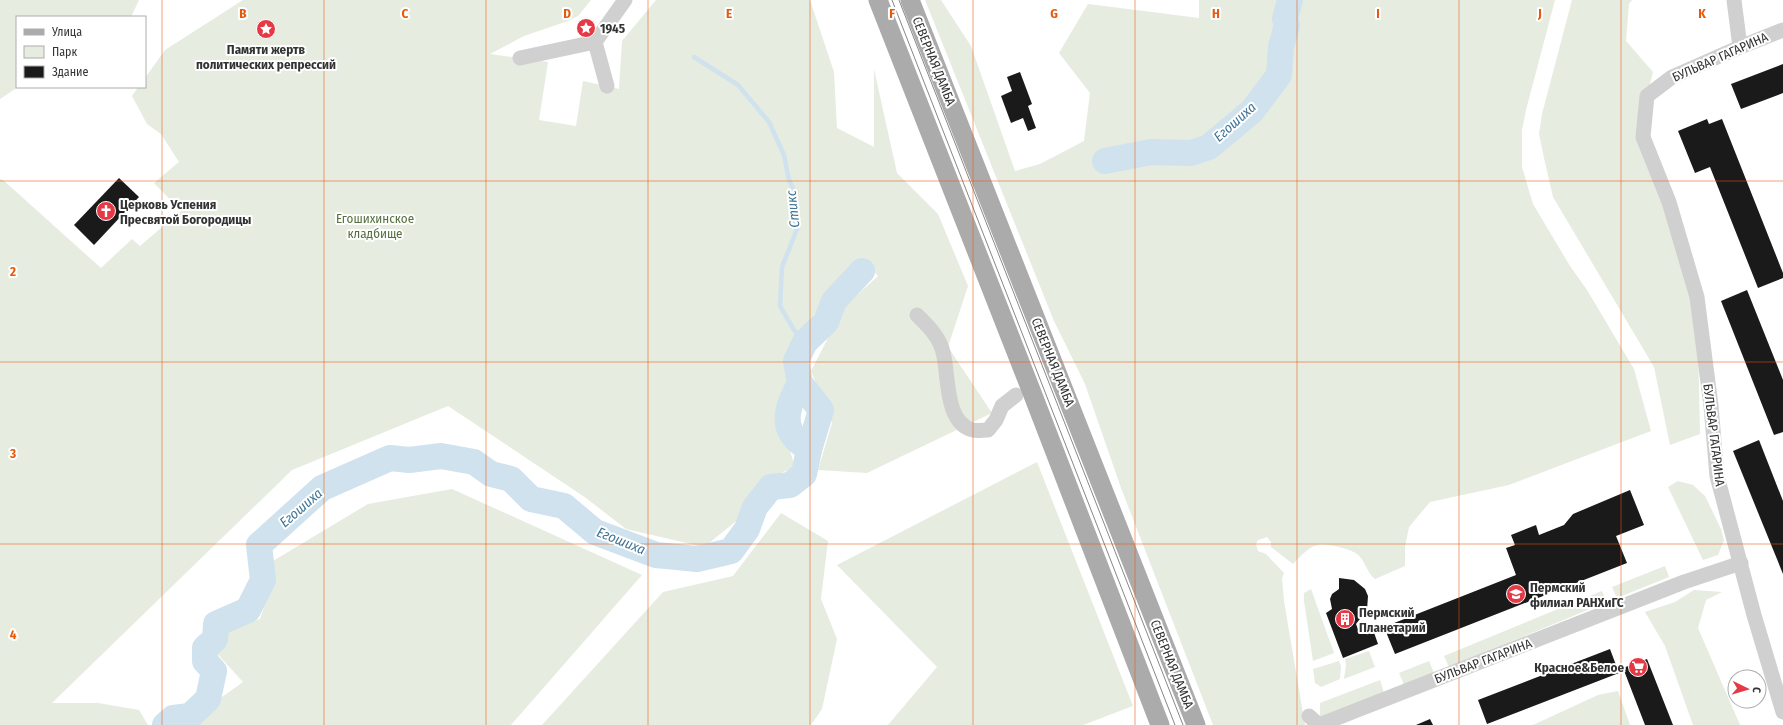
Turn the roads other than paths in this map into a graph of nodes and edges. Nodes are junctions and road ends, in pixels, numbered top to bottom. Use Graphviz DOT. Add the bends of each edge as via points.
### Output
graph roads {
  1 [pos="625,0"];
  2 [pos="878,0"];
  3 [pos="910,0"];
  4 [pos="1734,0"];
  5 [pos="1783,30"];
  6 [pos="595,42"];
  7 [pos="1740,47"];
  8 [pos="520,58"];
  9 [pos="607,86"];
  10 [pos="917,315"];
  11 [pos="1016,395"];
  12 [pos="1741,563"];
  13 [pos="1783,712"];
  14 [pos="1309,716"];
  15 [pos="1160,725"];
  16 [pos="1196,725"];
  1 -- 6 [label="street"];
  2 -- 15 [label="main road"];
  3 -- 16 [label="main road, СЕВЕРНАЯ ДАМБА"];
  4 -- 7 [label="street"];
  5 -- 7 [label="street, БУЛЬВАР ГАГАРИНА"];
  6 -- 8 [label="street"];
  6 -- 9 [label="street"];
  7 -- 12 [label="street, БУЛЬВАР ГАГАРИНА" via="1672,77 1647,96 1643,136 1669,202 1697,297 1717,476"];
  10 -- 11 [label="street" via="933,330 943,351 950,400 958,421 972,430 988,430 1002,406"];
  12 -- 13 [label="street"];
  12 -- 14 [label="street, БУЛЬВАР ГАГАРИНА" via="1684,582 1319,724"];
}
